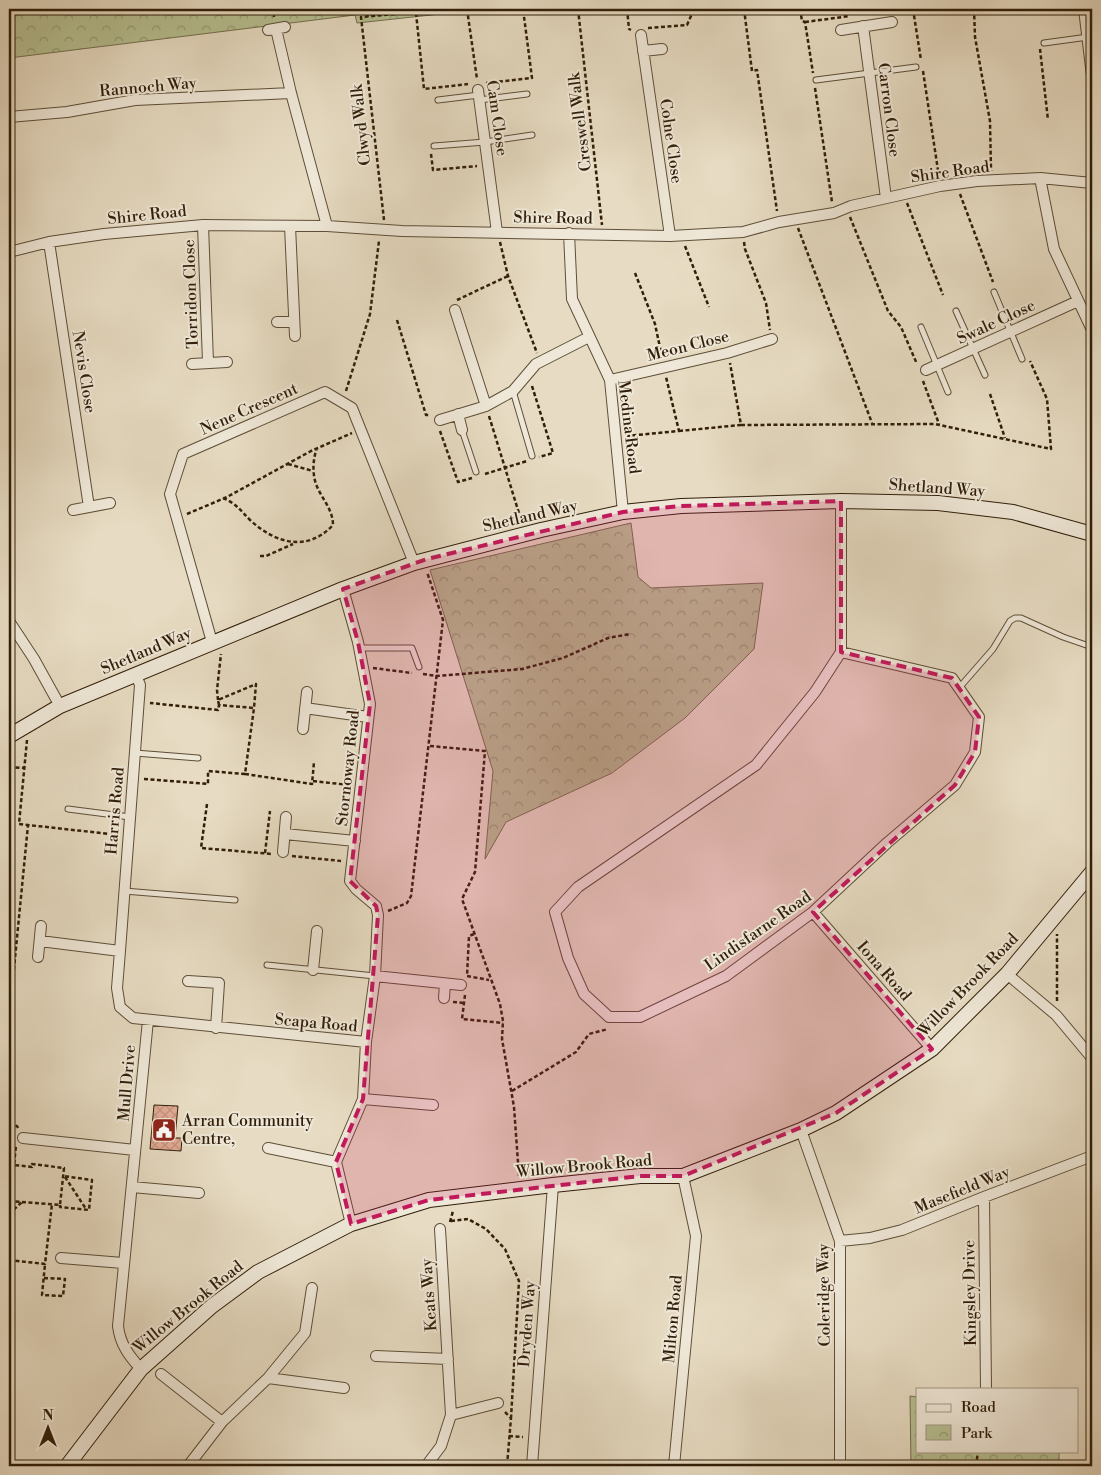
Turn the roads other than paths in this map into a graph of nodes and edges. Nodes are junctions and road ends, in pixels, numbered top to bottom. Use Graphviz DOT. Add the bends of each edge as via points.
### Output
graph roads {
  1 [pos="1084,9"];
  2 [pos="892,22"];
  3 [pos="863,26"];
  4 [pos="276,29"];
  5 [pos="841,30"];
  6 [pos="641,35"];
  7 [pos="1090,37"];
  8 [pos="1044,43"];
  9 [pos="662,49"];
  10 [pos="643,51"];
  11 [pos="916,67"];
  12 [pos="869,72"];
  13 [pos="1092,76"];
  14 [pos="816,80"];
  15 [pos="478,92"];
  16 [pos="291,93"];
  17 [pos="527,94"];
  18 [pos="438,100"];
  19 [pos="9,118"];
  20 [pos="532,135"];
  21 [pos="485,142"];
  22 [pos="433,149"];
  23 [pos="1040,178"];
  24 [pos="1092,183"];
  25 [pos="886,198"];
  26 [pos="203,225"];
  27 [pos="290,226"];
  28 [pos="327,226"];
  29 [pos="497,232"];
  30 [pos="569,233"];
  31 [pos="670,236"];
  32 [pos="49,242"];
  33 [pos="9,252"];
  34 [pos="994,292"];
  35 [pos="1078,301"];
  36 [pos="455,310"];
  37 [pos="956,311"];
  38 [pos="277,322"];
  39 [pos="294,322"];
  40 [pos="921,327"];
  41 [pos="1092,330"];
  42 [pos="1011,331"];
  43 [pos="295,336"];
  44 [pos="589,337"];
  45 [pos="772,338"];
  46 [pos="974,348"];
  47 [pos="1022,359"];
  48 [pos="208,362"];
  49 [pos="227,362"];
  50 [pos="192,364"];
  51 [pos="937,365"];
  52 [pos="921,370"];
  53 [pos="985,375"];
  54 [pos="610,380"];
  55 [pos="513,391"];
  56 [pos="948,392"];
  57 [pos="486,406"];
  58 [pos="458,414"];
  59 [pos="440,420"];
  60 [pos="462,430"];
  61 [pos="532,456"];
  62 [pos="476,472"];
  63 [pos="841,501"];
  64 [pos="110,503"];
  65 [pos="89,507"];
  66 [pos="73,510"];
  67 [pos="623,512"];
  68 [pos="1092,534"];
  69 [pos="418,561"];
  70 [pos="343,589"];
  71 [pos="9,621"];
  72 [pos="215,641"];
  73 [pos="1092,646"];
  74 [pos="359,648"];
  75 [pos="841,652"];
  76 [pos="419,667"];
  77 [pos="136,675"];
  78 [pos="959,688"];
  79 [pos="307,692"];
  80 [pos="60,706"];
  81 [pos="305,708"];
  82 [pos="368,717"];
  83 [pos="303,729"];
  84 [pos="9,736"];
  85 [pos="135,752"];
  86 [pos="198,758"];
  87 [pos="68,810"];
  88 [pos="130,817"];
  89 [pos="286,817"];
  90 [pos="284,834"];
  91 [pos="355,841"];
  92 [pos="283,854"];
  93 [pos="1092,872"];
  94 [pos="124,891"];
  95 [pos="235,900"];
  96 [pos="813,912"];
  97 [pos="378,916"];
  98 [pos="41,926"];
  99 [pos="317,931"];
  100 [pos="40,940"];
  101 [pos="120,951"];
  102 [pos="38,957"];
  103 [pos="267,965"];
  104 [pos="312,970"];
  105 [pos="1007,974"];
  106 [pos="374,976"];
  107 [pos="188,980"];
  108 [pos="445,984"];
  109 [pos="463,990"];
  110 [pos="444,998"];
  111 [pos="148,1020"];
  112 [pos="216,1028"];
  113 [pos="263,1033"];
  114 [pos="366,1042"];
  115 [pos="932,1049"];
  116 [pos="1092,1058"];
  117 [pos="363,1099"];
  118 [pos="433,1105"];
  119 [pos="801,1130"];
  120 [pos="23,1138"];
  121 [pos="268,1148"];
  122 [pos="135,1150"];
  123 [pos="1092,1156"];
  124 [pos="336,1162"];
  125 [pos="683,1176"];
  126 [pos="552,1184"];
  127 [pos="132,1187"];
  128 [pos="199,1193"];
  129 [pos="984,1197"];
  130 [pos="352,1224"];
  131 [pos="440,1229"];
  132 [pos="840,1241"];
  133 [pos="61,1258"];
  134 [pos="123,1263"];
  135 [pos="312,1288"];
  136 [pos="376,1356"];
  137 [pos="448,1359"];
  138 [pos="141,1369"];
  139 [pos="161,1374"];
  140 [pos="268,1378"];
  141 [pos="344,1388"];
  142 [pos="986,1388"];
  143 [pos="498,1403"];
  144 [pos="451,1415"];
  145 [pos="222,1422"];
  146 [pos="66,1466"];
  147 [pos="188,1466"];
  148 [pos="426,1466"];
  149 [pos="532,1466"];
  150 [pos="674,1466"];
  151 [pos="840,1466"];
  1 -- 7 [label="street"];
  2 -- 3 [label="street"];
  3 -- 5 [label="street"];
  3 -- 12 [label="street, Carron Close"];
  4 -- 16 [label="street"];
  6 -- 10 [label="street, Colne Close"];
  7 -- 8 [label="lane"];
  7 -- 13 [label="street"];
  9 -- 10 [label="street"];
  10 -- 31 [label="street, Colne Close"];
  11 -- 12 [label="lane"];
  12 -- 14 [label="lane"];
  12 -- 25 [label="street, Carron Close"];
  15 -- 17 [label="lane"];
  15 -- 18 [label="lane"];
  15 -- 21 [label="street, Cam Close"];
  16 -- 19 [label="street, Rannoch Way" via="135,100"];
  16 -- 28 [label="street"];
  20 -- 21 [label="lane"];
  21 -- 22 [label="lane"];
  21 -- 29 [label="street, Cam Close"];
  23 -- 24 [label="street, Shire Road"];
  23 -- 25 [label="street, Shire Road" via="956,183"];
  23 -- 35 [label="street" via="1054,248"];
  25 -- 31 [label="street, Shire Road" via="834,213 743,232"];
  26 -- 27 [label="street, Shire Road"];
  26 -- 32 [label="street, Shire Road"];
  26 -- 48 [label="street, Torridon Close"];
  27 -- 28 [label="street, Shire Road"];
  27 -- 39 [label="street"];
  28 -- 29 [label="street, Shire Road"];
  29 -- 30 [label="street, Shire Road"];
  30 -- 31 [label="street, Shire Road"];
  30 -- 44 [label="street, Medina Road" via="572,299"];
  32 -- 33 [label="street, Shire Road"];
  32 -- 65 [label="street, Nevis Close"];
  34 -- 42 [label="lane"];
  35 -- 41 [label="street"];
  35 -- 42 [label="street, Swale Close"];
  36 -- 57 [label="street"];
  37 -- 46 [label="lane"];
  38 -- 39 [label="street"];
  39 -- 43 [label="street"];
  40 -- 51 [label="lane"];
  42 -- 46 [label="street, Swale Close"];
  42 -- 47 [label="lane"];
  44 -- 54 [label="street, Medina Road"];
  44 -- 55 [label="street" via="536,364"];
  45 -- 54 [label="street, Meon Close" via="727,353"];
  46 -- 51 [label="street, Swale Close"];
  46 -- 53 [label="lane"];
  48 -- 49 [label="street"];
  48 -- 50 [label="street"];
  51 -- 52 [label="street, Swale Close"];
  51 -- 56 [label="lane"];
  54 -- 67 [label="street, Medina Road"];
  55 -- 57 [label="street"];
  55 -- 61 [label="lane"];
  57 -- 58 [label="street"];
  58 -- 59 [label="street"];
  58 -- 60 [label="street"];
  60 -- 62 [label="lane"];
  63 -- 67 [label="street, Shetland Way" via="681,506"];
  63 -- 68 [label="street, Shetland Way" via="938,503 1004,511"];
  63 -- 75 [label="street"];
  64 -- 65 [label="street"];
  65 -- 66 [label="street"];
  67 -- 69 [label="street, Shetland Way"];
  69 -- 70 [label="street, Shetland Way"];
  69 -- 72 [label="street, Nene Crescent" via="352,408 325,392 183,454 170,494"];
  70 -- 72 [label="street, Shetland Way"];
  70 -- 74 [label="street, Stornoway Road"];
  71 -- 80 [label="street"];
  72 -- 77 [label="street, Shetland Way"];
  73 -- 78 [label="lane" via="1015,618"];
  74 -- 76 [label="lane" via="412,648"];
  74 -- 82 [label="street, Stornoway Road" via="370,704"];
  75 -- 78 [label="street, Lindisfarne Road" via="952,678"];
  75 -- 96 [label="street, Lindisfarne Road" via="815,692 756,765 578,887 555,912 568,958 584,994 609,1017 640,1017 726,976"];
  77 -- 80 [label="street, Shetland Way"];
  77 -- 85 [label="street, Harris Road" via="140,685"];
  78 -- 96 [label="street, Lindisfarne Road" via="978,717 975,752 955,785"];
  79 -- 81 [label="street"];
  80 -- 84 [label="street, Shetland Way"];
  81 -- 82 [label="street"];
  81 -- 83 [label="street"];
  82 -- 91 [label="street, Stornoway Road"];
  85 -- 86 [label="lane"];
  85 -- 88 [label="street, Harris Road"];
  87 -- 88 [label="lane"];
  88 -- 94 [label="street, Harris Road"];
  89 -- 90 [label="street"];
  90 -- 91 [label="street"];
  90 -- 92 [label="street"];
  91 -- 97 [label="street, Stornoway Road" via="350,881 376,906"];
  93 -- 105 [label="street, Willow Brook Road"];
  94 -- 95 [label="lane"];
  94 -- 101 [label="street, Harris Road"];
  96 -- 115 [label="street, Iona Road"];
  97 -- 106 [label="street, Scapa Road"];
  98 -- 100 [label="street"];
  99 -- 104 [label="street"];
  100 -- 101 [label="street"];
  100 -- 102 [label="street"];
  101 -- 111 [label="street, Harris Road" via="117,988 120,1007 133,1018"];
  103 -- 104 [label="lane"];
  104 -- 106 [label="lane"];
  105 -- 115 [label="street, Willow Brook Road"];
  105 -- 116 [label="street" via="1056,1015"];
  106 -- 108 [label="street"];
  106 -- 114 [label="street, Scapa Road"];
  107 -- 112 [label="street" via="219,982"];
  108 -- 109 [label="street"];
  108 -- 110 [label="street"];
  111 -- 112 [label="street, Harris Road"];
  111 -- 122 [label="street, Mull Drive"];
  112 -- 113 [label="street, Harris Road"];
  113 -- 114 [label="street, Scapa Road"];
  114 -- 117 [label="street, Scapa Road"];
  115 -- 119 [label="street, Willow Brook Road" via="836,1113"];
  117 -- 118 [label="street"];
  117 -- 124 [label="street, Scapa Road"];
  119 -- 125 [label="street, Willow Brook Road"];
  119 -- 132 [label="street, Coleridge Way"];
  120 -- 122 [label="street"];
  121 -- 124 [label="street"];
  122 -- 127 [label="street, Mull Drive"];
  123 -- 129 [label="street, Masefield Way"];
  124 -- 130 [label="street"];
  125 -- 126 [label="street, Willow Brook Road" via="640,1176"];
  125 -- 150 [label="street, Milton Road" via="696,1236"];
  126 -- 130 [label="street, Willow Brook Road" via="430,1200"];
  126 -- 149 [label="street, Dryden Way"];
  127 -- 128 [label="street"];
  127 -- 134 [label="street, Mull Drive"];
  129 -- 132 [label="street, Masefield Way" via="902,1230"];
  129 -- 142 [label="street, Kingsley Drive"];
  130 -- 138 [label="street, Willow Brook Road" via="258,1272 212,1306"];
  131 -- 137 [label="street, Keats Way"];
  132 -- 151 [label="street, Coleridge Way"];
  133 -- 134 [label="street"];
  134 -- 138 [label="street, Mull Drive" via="119,1336 128,1355"];
  135 -- 140 [label="street" via="305,1333"];
  136 -- 137 [label="street"];
  137 -- 144 [label="street, Keats Way"];
  138 -- 146 [label="street, Willow Brook Road"];
  139 -- 145 [label="street"];
  140 -- 141 [label="street"];
  140 -- 145 [label="street"];
  143 -- 144 [label="street"];
  144 -- 148 [label="street, Keats Way" via="441,1446"];
  145 -- 147 [label="street"];
}
